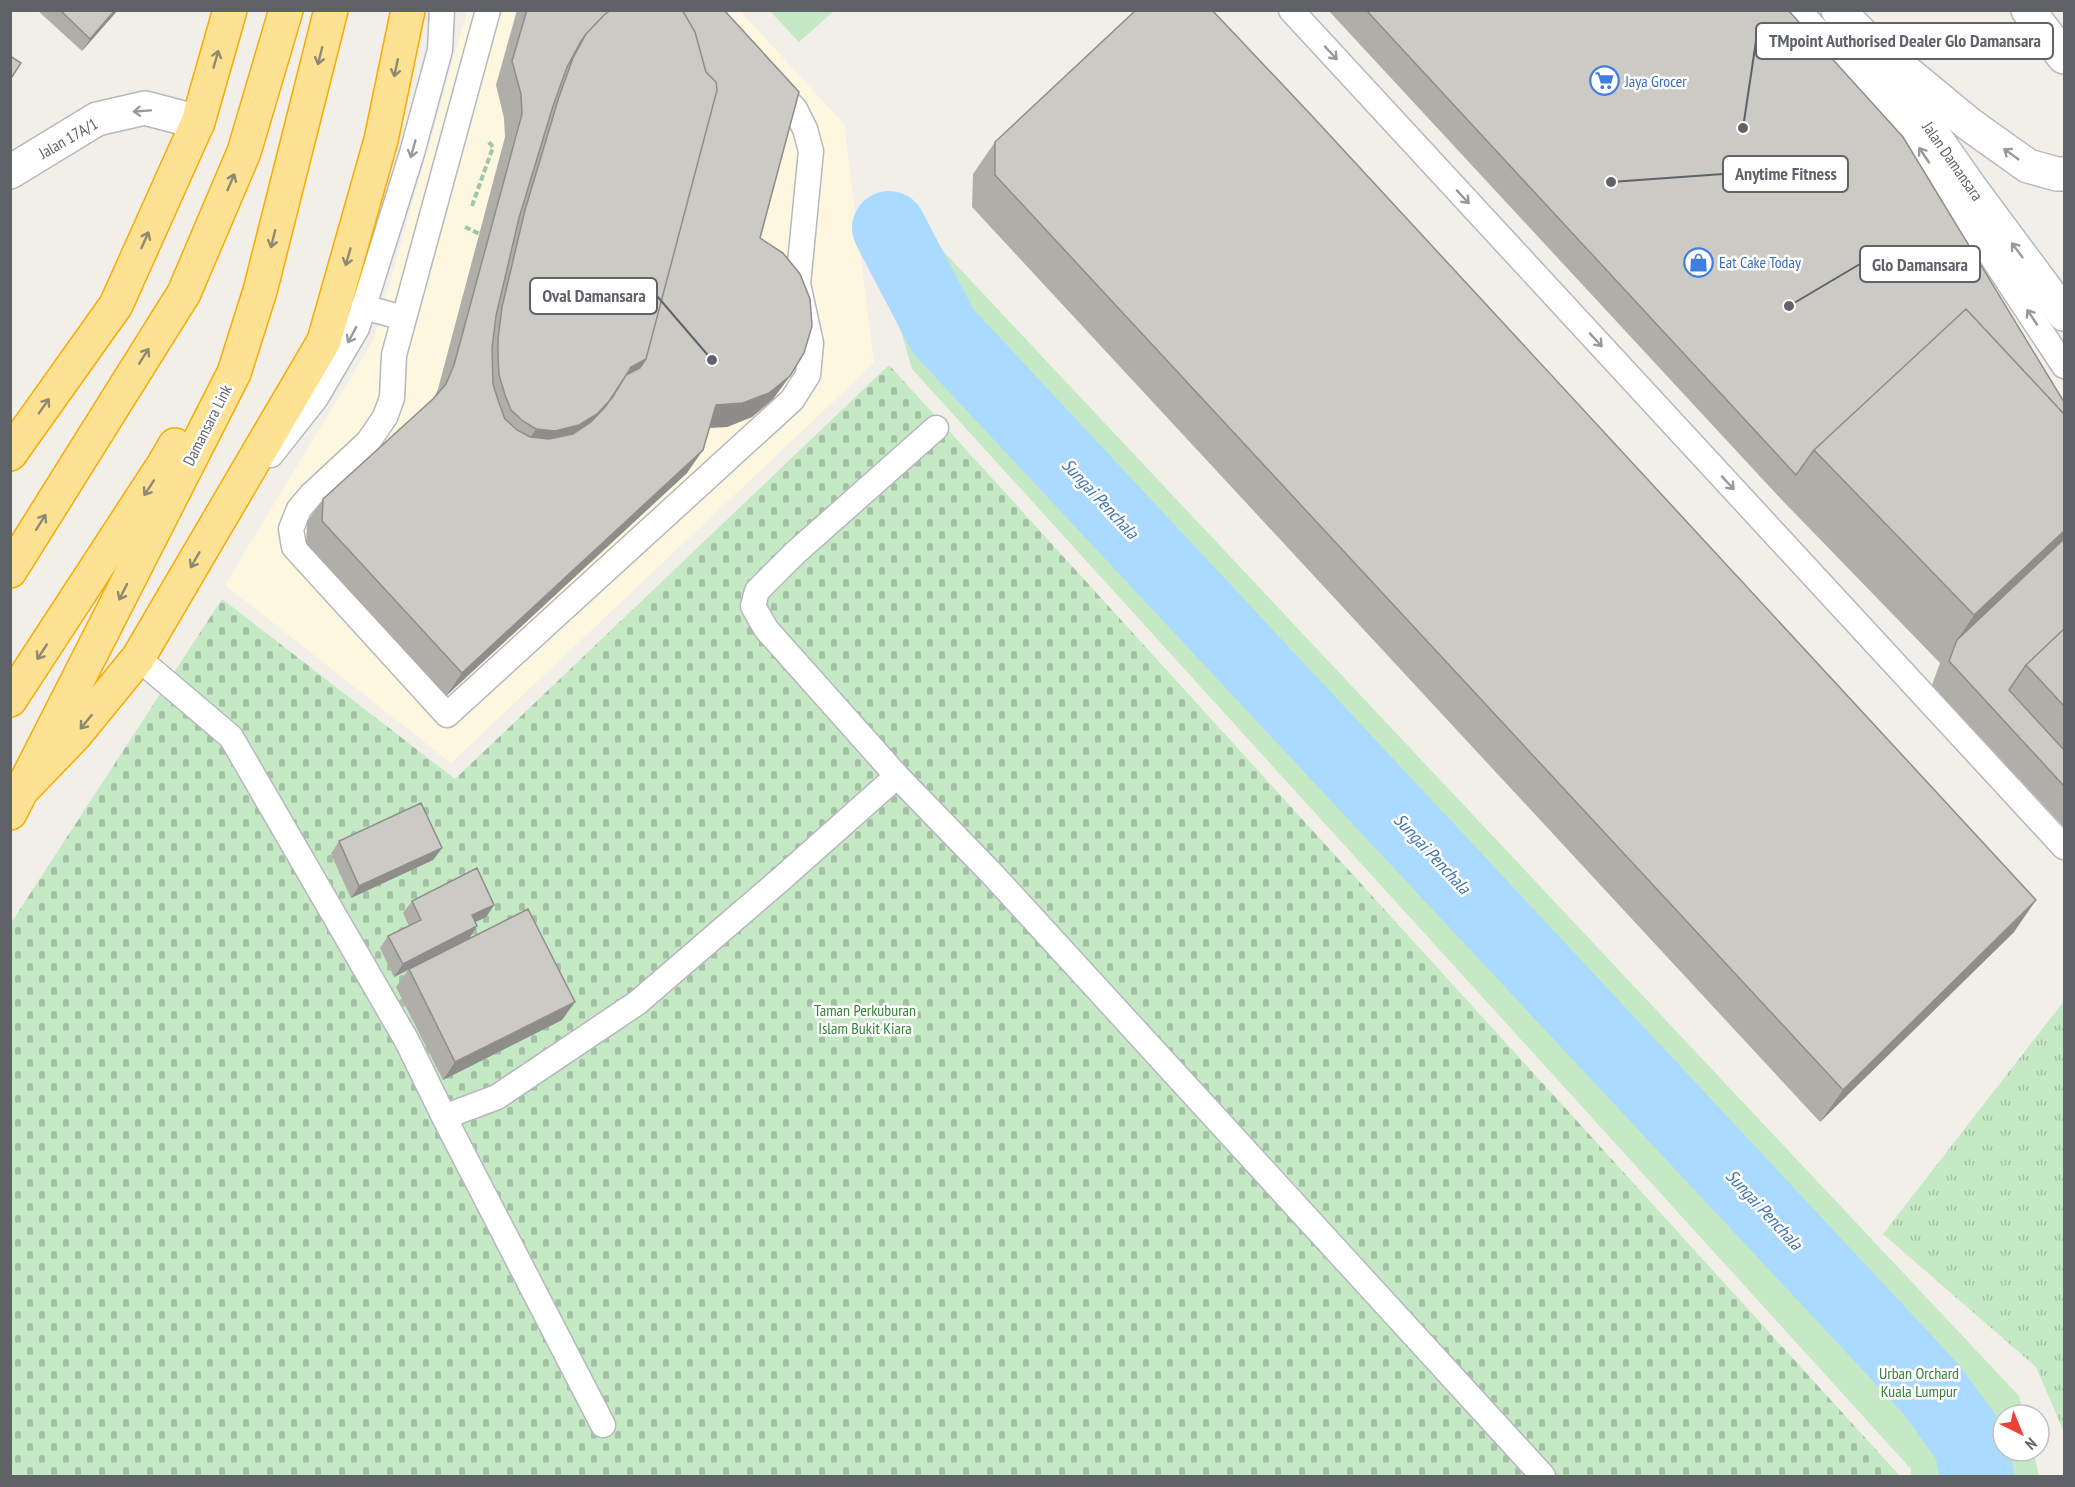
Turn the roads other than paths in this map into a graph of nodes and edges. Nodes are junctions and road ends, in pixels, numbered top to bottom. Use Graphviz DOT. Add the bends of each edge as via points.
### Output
graph roads {
  1 [pos="286,10"];
  2 [pos="331,10"];
  3 [pos="408,10"];
  4 [pos="442,10"];
  5 [pos="488,10"];
  6 [pos="1291,10"];
  7 [pos="1798,10"];
  8 [pos="1838,10"];
  9 [pos="2028,10"];
  10 [pos="2037,10"];
  11 [pos="227,12"];
  12 [pos="2064,33"];
  13 [pos="1867,40"];
  14 [pos="2064,57"];
  15 [pos="756,68"];
  16 [pos="425,103"];
  17 [pos="460,112"];
  18 [pos="198,122"];
  19 [pos="10,172"];
  20 [pos="2064,174"];
  21 [pos="260,291"];
  22 [pos="363,307"];
  23 [pos="2064,314"];
  24 [pos="404,318"];
  25 [pos="2064,366"];
  26 [pos="936,429"];
  27 [pos="10,454"];
  28 [pos="217,523"];
  29 [pos="10,571"];
  30 [pos="138,658"];
  31 [pos="10,700"];
  32 [pos="897,776"];
  33 [pos="18,800"];
  34 [pos="2064,847"];
  35 [pos="444,1117"];
  36 [pos="603,1425"];
  37 [pos="1544,1476"];
  29 -- 1 [label="highway, one-way" via="184,293 244,152"];
  2 -- 21 [label="highway, Damansara Link, one-way"];
  3 -- 28 [label="highway, one-way" via="381,140 324,341"];
  4 -- 16 [label="lane" via="440,50"];
  5 -- 17 [label="lane"];
  6 -- 34 [label="lane, one-way"];
  25 -- 7 [label="lane, one-way" via="1902,121"];
  8 -- 13 [label="main road, Jalan Damansara"];
  9 -- 14 [label="main road"];
  10 -- 12 [label="main road"];
  18 -- 11 [label="highway, one-way"];
  20 -- 13 [label="main road, one-way" via="2028,166 1969,124"];
  23 -- 13 [label="main road, Jalan Damansara, one-way"];
  15 -- 24 [label="lane" via="795,109 811,151 798,284 811,342 808,375 792,400 447,715 294,547 291,529 299,509 368,442 386,417 392,398 394,355"];
  16 -- 17 [label="lane"];
  16 -- 22 [label="lane, one-way"];
  17 -- 24 [label="lane"];
  18 -- 19 [label="main road, Jalan 17A/1, one-way" via="145,108 97,119"];
  27 -- 18 [label="highway, one-way" via="116,305"];
  21 -- 31 [label="highway, one-way" via="164,464"];
  21 -- 33 [label="highway, Damansara Link, one-way" via="234,373"];
  22 -- 24 [label="lane"];
  22 -- 28 [label="lane, one-way" via="357,328 316,398"];
  26 -- 32 [label="lane" via="795,553 757,591 753,606 766,629"];
  28 -- 30 [label="highway, one-way"];
  30 -- 33 [label="highway, one-way"];
  30 -- 35 [label="lane" via="231,737 407,1041"];
  32 -- 35 [label="lane" via="637,1003 497,1097"];
  32 -- 37 [label="lane" via="994,876"];
  35 -- 36 [label="lane"];
}
